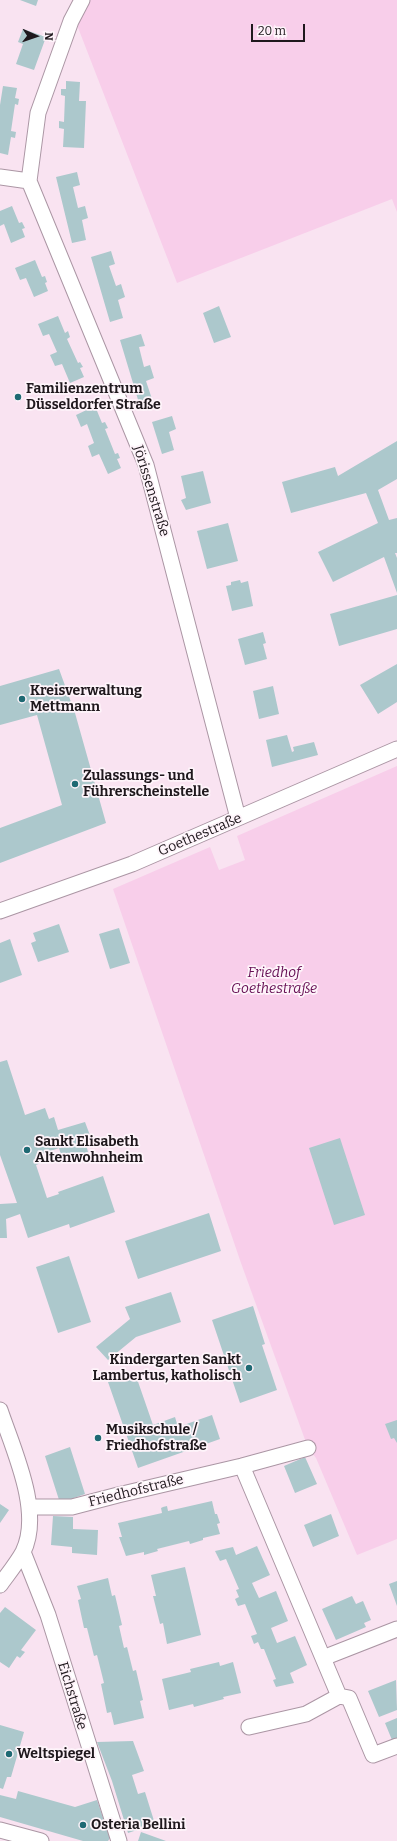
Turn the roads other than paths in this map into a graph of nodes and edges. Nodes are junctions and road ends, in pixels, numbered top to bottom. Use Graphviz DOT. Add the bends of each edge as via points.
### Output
graph roads {
  1 [pos="82,0"];
  2 [pos="0,177"];
  3 [pos="29,181"];
  4 [pos="397,749"];
  5 [pos="238,818"];
  6 [pos="0,911"];
  7 [pos="0,1410"];
  8 [pos="308,1448"];
  9 [pos="242,1466"];
  10 [pos="29,1507"];
  11 [pos="23,1552"];
  12 [pos="0,1584"];
  13 [pos="397,1629"];
  14 [pos="323,1658"];
  15 [pos="339,1696"];
  16 [pos="249,1727"];
  17 [pos="397,1746"];
  18 [pos="0,1830"];
  19 [pos="41,1841"];
  20 [pos="119,1841"];
  1 -- 3 [label="street" via="38,113"];
  2 -- 3 [label="street"];
  3 -- 5 [label="street, Jörissenstraße" via="146,466"];
  4 -- 5 [label="street, Goethestraße"];
  5 -- 6 [label="street, Goethestraße" via="132,864"];
  7 -- 10 [label="street" via="21,1472"];
  8 -- 9 [label="street, Friedhofstraße"];
  9 -- 10 [label="street, Friedhofstraße" via="72,1507"];
  9 -- 14 [label="street"];
  10 -- 11 [label="street" via="28,1530"];
  11 -- 12 [label="street"];
  11 -- 20 [label="street, Eichstraße" via="48,1615"];
  13 -- 14 [label="street"];
  14 -- 15 [label="street"];
  15 -- 16 [label="street" via="306,1714"];
  15 -- 17 [label="street" via="350,1698 373,1755"];
  18 -- 19 [label="street"];
}
